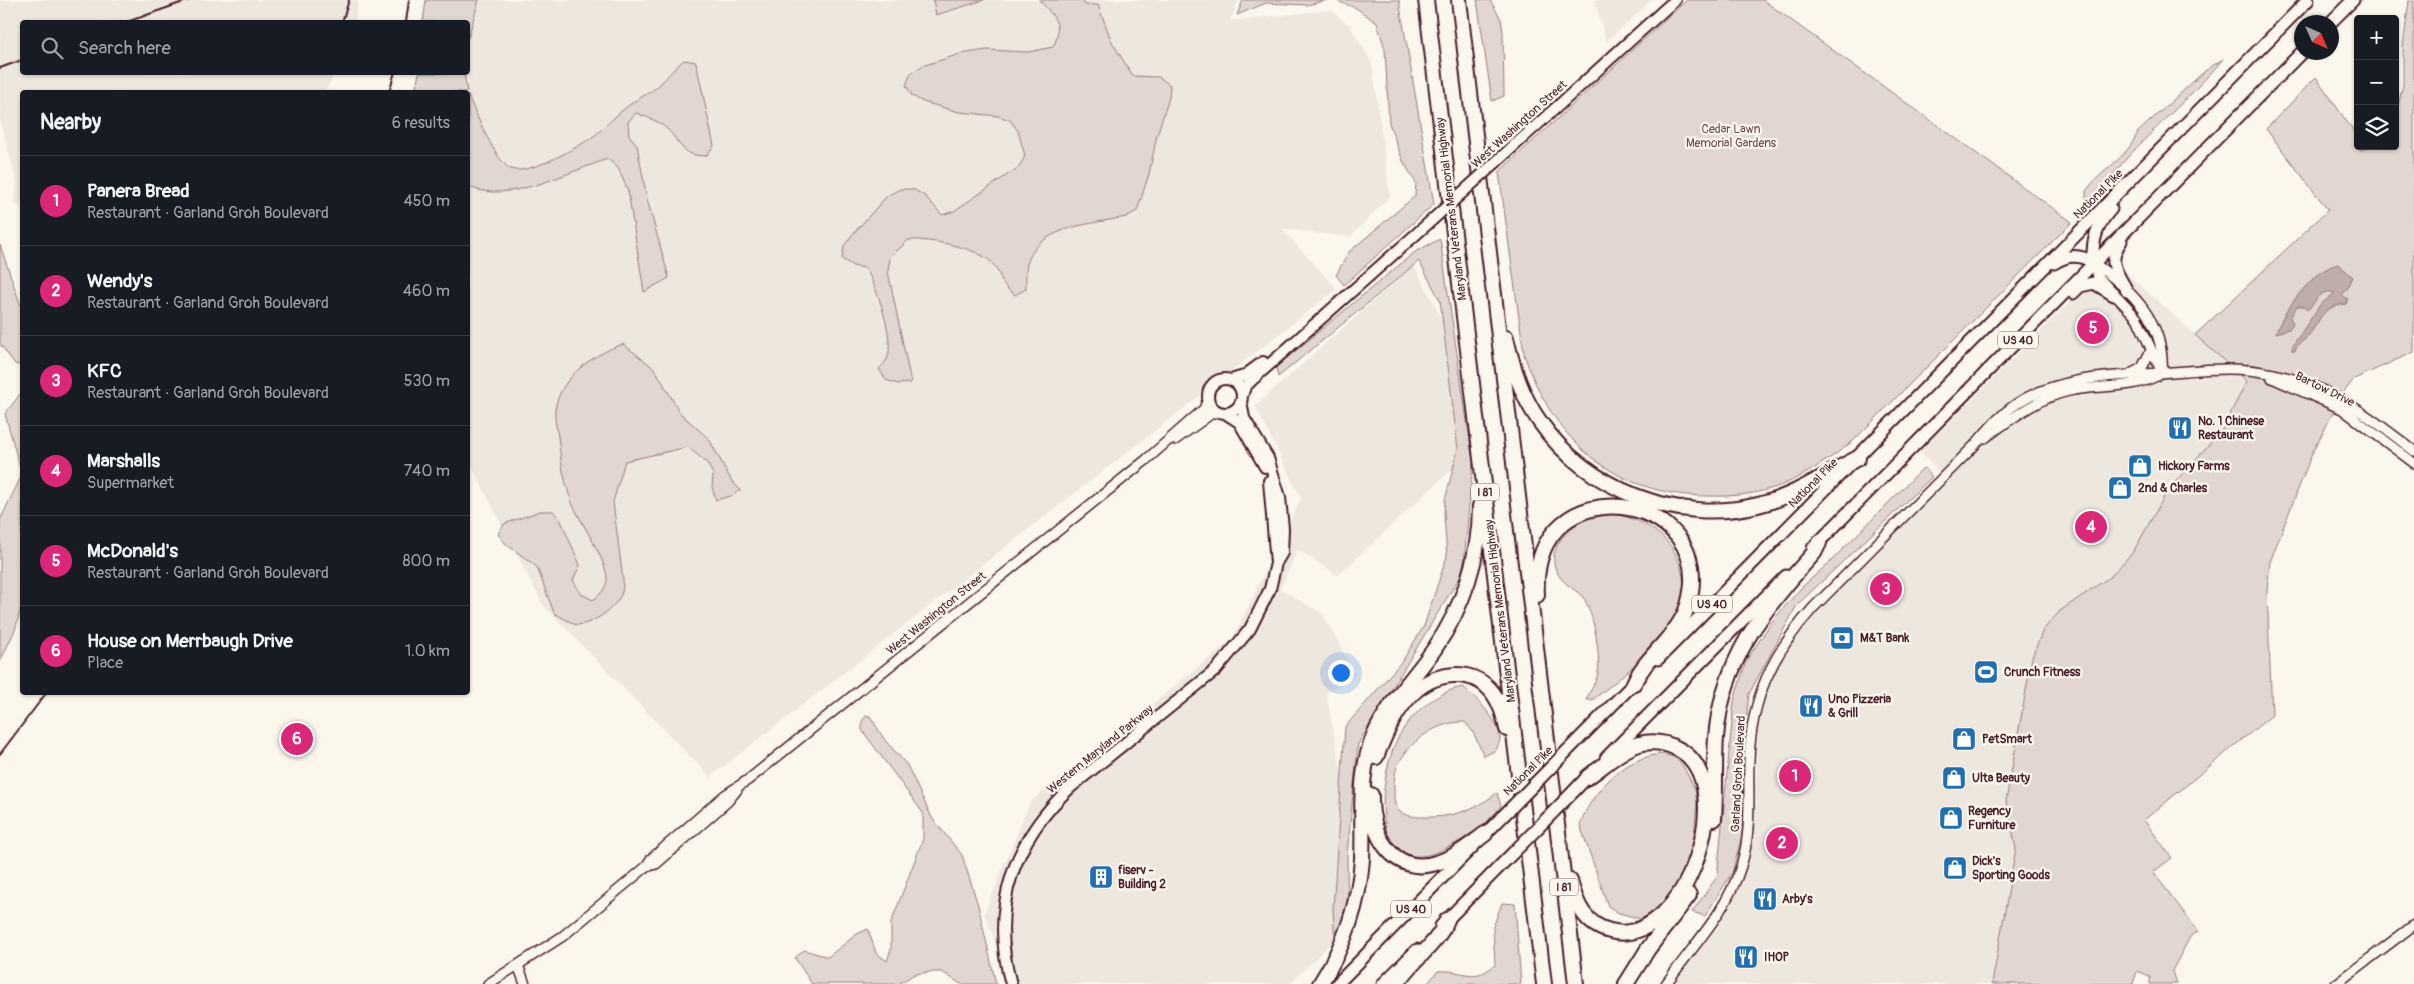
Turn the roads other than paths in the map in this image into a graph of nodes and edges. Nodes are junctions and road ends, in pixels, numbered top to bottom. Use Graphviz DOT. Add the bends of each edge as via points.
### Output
graph roads {
  1 [pos="1426,0"];
  2 [pos="1458,0"];
  3 [pos="1675,0"];
  4 [pos="2308,0"];
  5 [pos="2353,0"];
  6 [pos="2338,15"];
  7 [pos="2294,60"];
  8 [pos="2169,142"];
  9 [pos="1482,196"];
  10 [pos="2134,222"];
  11 [pos="2094,262"];
  12 [pos="2040,271"];
  13 [pos="2127,291"];
  14 [pos="2114,295"];
  15 [pos="1312,326"];
  16 [pos="2151,350"];
  17 [pos="2243,368"];
  18 [pos="2162,373"];
  19 [pos="2127,375"];
  20 [pos="1231,380"];
  21 [pos="1208,398"];
  22 [pos="1242,399"];
  23 [pos="1222,413"];
  24 [pos="1476,413"];
  25 [pos="1942,418"];
  26 [pos="1974,446"];
  27 [pos="2414,451"];
  28 [pos="1858,458"];
  29 [pos="1146,460"];
  30 [pos="2414,462"];
  31 [pos="1819,543"];
  32 [pos="1276,563"];
  33 [pos="1634,683"];
  34 [pos="1544,720"];
  35 [pos="1588,776"];
  36 [pos="1552,790"];
  37 [pos="1526,826"];
  38 [pos="1485,834"];
  39 [pos="1535,906"];
  40 [pos="1447,920"];
  41 [pos="2414,925"];
  42 [pos="518,965"];
  43 [pos="488,984"];
  44 [pos="525,984"];
  45 [pos="1011,984"];
  46 [pos="1320,984"];
  47 [pos="1337,984"];
  48 [pos="1383,984"];
  49 [pos="1397,984"];
  50 [pos="1539,984"];
  51 [pos="1544,984"];
  52 [pos="1576,984"];
  53 [pos="1626,984"];
  54 [pos="1666,984"];
  55 [pos="2336,984"];
  1 -- 24 [label="highway, Maryland Veterans Memorial Highway / I 81"];
  2 -- 9 [label="highway, I 81"];
  3 -- 15 [label="main road, West Washington Street, bridge"];
  4 -- 8 [label="main road, National Pike / US 40"];
  5 -- 6 [label="main road"];
  7 -- 10 [label="main road, US 40"];
  8 -- 11 [label="main road" via="2167,150 2105,215 2093,245"];
  8 -- 12 [label="main road, National Pike / US 40"];
  9 -- 28 [label="highway" via="1504,330 1525,396 1555,442 1595,476 1619,490 1666,505 1726,510 1779,499 1804,489"];
  9 -- 34 [label="highway, I 81"];
  10 -- 11 [label="main road, US 40"];
  10 -- 13 [label="main road" via="2113,256 2115,268"];
  11 -- 12 [label="main road" via="2067,256"];
  11 -- 13 [label="street"];
  11 -- 14 [label="street" via="2098,277"];
  11 -- 25 [label="main road, US 40"];
  12 -- 28 [label="main road, National Pike / US 40"];
  13 -- 18 [label="street" via="2155,324 2162,349"];
  14 -- 16 [label="street" via="2137,318"];
  14 -- 25 [label="main road" via="2094,283 2080,286 1953,414"];
  15 -- 20 [label="main road, West Washington Street" via="1305,328 1248,374"];
  15 -- 22 [label="main road, West Washington Street" via="1248,384"];
  16 -- 18 [label="street"];
  16 -- 19 [label="street" via="2142,368"];
  17 -- 18 [label="street, Bartow Drive"];
  17 -- 27 [label="street, Bartow Drive" via="2275,374 2332,394 2362,411"];
  17 -- 30 [label="street, Bartow Drive" via="2342,409"];
  18 -- 19 [label="street, Garland Groh Boulevard"];
  18 -- 26 [label="street, Garland Groh Boulevard" via="2143,382 2068,391 2050,397 2024,410"];
  19 -- 26 [label="street, Garland Groh Boulevard" via="2070,381 2027,397 1998,418"];
  20 -- 21 [label="main road" via="1216,382"];
  20 -- 22 [label="main road" via="1239,386"];
  21 -- 23 [label="main road" via="1213,408"];
  21 -- 29 [label="street, West Washington Street" via="1204,409"];
  22 -- 23 [label="main road" via="1235,410"];
  22 -- 32 [label="main road, Western Maryland Parkway" via="1244,418 1268,458 1280,497 1282,553"];
  23 -- 29 [label="street, West Washington Street" via="1204,419"];
  23 -- 32 [label="main road, Western Maryland Parkway" via="1239,422 1265,468 1271,491"];
  24 -- 37 [label="highway, Maryland Veterans Memorial Highway / I 81"];
  24 -- 46 [label="highway" via="1479,524 1471,573 1448,628 1374,736 1363,778 1362,858 1357,898 1342,946"];
  25 -- 31 [label="main road, US 40"];
  26 -- 54 [label="street, Garland Groh Boulevard" via="1813,608 1775,657 1760,691 1752,730 1749,825 1741,866 1724,905"];
  28 -- 33 [label="main road, National Pike / US 40"];
  29 -- 42 [label="street, West Washington Street" via="725,795 563,936"];
  31 -- 35 [label="main road, US 40"];
  31 -- 53 [label="highway" via="1767,607 1740,650 1724,688 1719,713 1712,834 1703,871"];
  32 -- 45 [label="main road, Western Maryland Parkway" via="1270,589 1260,610 1230,656 1188,694 1072,786 1031,833 1015,863 1006,896 1002,945"];
  33 -- 34 [label="highway" via="1640,670 1672,635 1688,606 1689,563 1677,538 1656,518 1629,507 1600,506 1564,523 1547,543 1538,566 1536,583"];
  33 -- 38 [label="main road, National Pike / US 40, bridge"];
  34 -- 36 [label="highway, I 81"];
  35 -- 36 [label="highway" via="1628,748 1661,743 1682,750 1698,769 1703,783 1704,832 1687,883 1667,909 1638,931 1605,930 1587,919 1580,910 1570,883"];
  35 -- 40 [label="main road, US 40, bridge"];
  36 -- 52 [label="highway, I 81"];
  37 -- 38 [label="highway" via="1500,705 1494,694 1478,680 1453,674 1443,676 1427,682 1412,694 1391,724 1376,758 1372,820 1384,847 1403,861 1417,865 1441,862"];
  37 -- 39 [label="highway, Maryland Veterans Memorial Highway / I 81"];
  38 -- 47 [label="main road, National Pike / US 40"];
  39 -- 50 [label="highway"];
  39 -- 51 [label="highway, Maryland Veterans Memorial Highway / I 81"];
  40 -- 48 [label="main road, US 40"];
  40 -- 49 [label="highway" via="1443,931 1408,967"];
  41 -- 55 [label="street"];
  42 -- 43 [label="street, West Washington Street"];
  42 -- 44 [label="street"];
}
